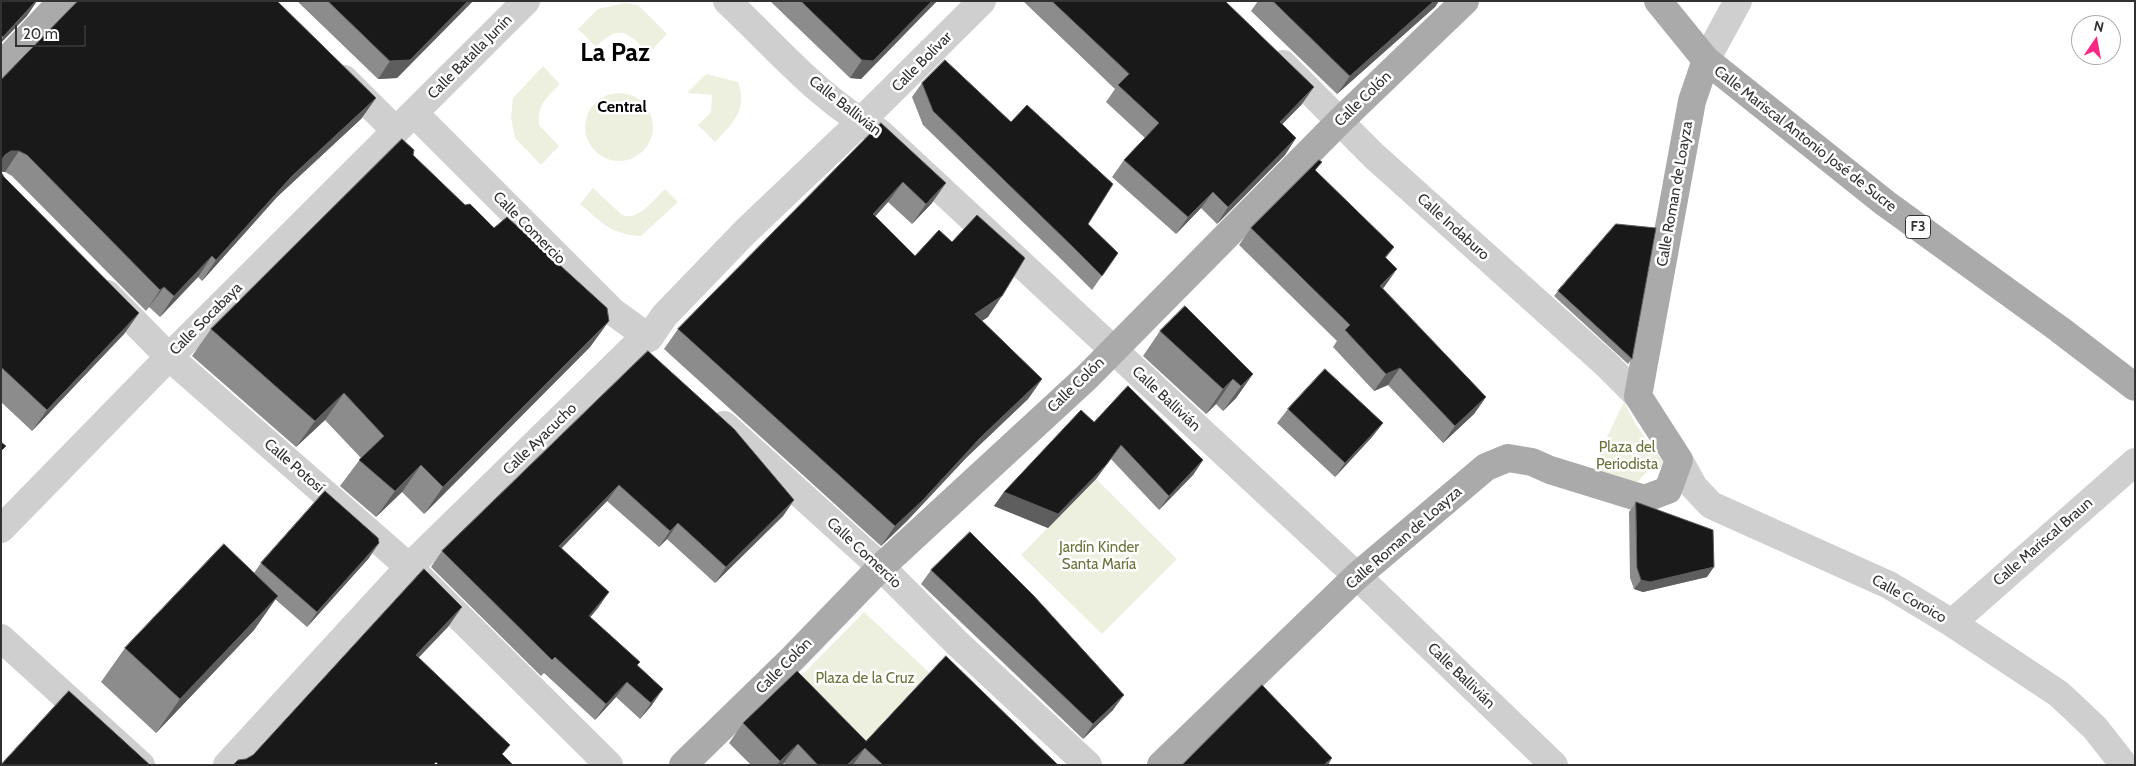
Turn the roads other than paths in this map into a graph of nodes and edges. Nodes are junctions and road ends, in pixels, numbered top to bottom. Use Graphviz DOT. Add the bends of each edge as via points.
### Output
graph roads {
  1 [pos="62,1"];
  2 [pos="526,1"];
  3 [pos="728,1"];
  4 [pos="982,1"];
  5 [pos="1465,1"];
  6 [pos="1658,1"];
  7 [pos="1738,1"];
  8 [pos="1266,48"];
  9 [pos="325,60"];
  10 [pos="1706,60"];
  11 [pos="1,66"];
  12 [pos="1341,120"];
  13 [pos="405,122"];
  14 [pos="861,122"];
  15 [pos="92,279"];
  16 [pos="642,342"];
  17 [pos="1112,349"];
  18 [pos="169,356"];
  19 [pos="658,365"];
  20 [pos="2135,387"];
  21 [pos="1638,396"];
  22 [pos="708,410"];
  23 [pos="1679,460"];
  24 [pos="2135,462"];
  25 [pos="1,529"];
  26 [pos="409,567"];
  27 [pos="881,567"];
  28 [pos="1357,576"];
  29 [pos="1952,623"];
  30 [pos="1,638"];
  31 [pos="2135,757"];
  32 [pos="141,765"];
  33 [pos="227,765"];
  34 [pos="609,765"];
  35 [pos="684,765"];
  36 [pos="1088,765"];
  37 [pos="1161,765"];
  38 [pos="1554,765"];
  39 [pos="2124,765"];
  1 -- 11 [label="main road"];
  2 -- 13 [label="street, Calle Batalla Junín"];
  3 -- 14 [label="street, Calle Ballivián" via="805,75"];
  4 -- 14 [label="street, Calle Bolívar"];
  5 -- 12 [label="main road, Calle Colón"];
  6 -- 10 [label="main road, Calle Mariscal Antonio José de Sucre / F3"];
  7 -- 10 [label="street, Calle Roman de Loayza"];
  8 -- 12 [label="street, Calle Indaburo"];
  9 -- 13 [label="street, Calle Comercio"];
  10 -- 20 [label="main road, Calle Mariscal Antonio José de Sucre / F3" via="1885,203"];
  10 -- 21 [label="main road, Calle Roman de Loayza" via="1692,101"];
  12 -- 17 [label="main road, Calle Colón"];
  12 -- 21 [label="street, Calle Indaburo" via="1373,155"];
  13 -- 16 [label="street, Calle Comercio"];
  13 -- 18 [label="street, Calle Socabaya"];
  14 -- 16 [label="street, Calle Ayacucho" via="745,232"];
  14 -- 17 [label="street, Calle Ballivián" via="879,132"];
  15 -- 18 [label="street, Calle Potosí"];
  16 -- 19 [label="street, Calle Comercio"];
  16 -- 26 [label="street, Calle Ayacucho"];
  17 -- 27 [label="main road, Calle Colón" via="1087,377"];
  17 -- 28 [label="street, Calle Ballivián"];
  18 -- 25 [label="street, Calle Socabaya"];
  18 -- 26 [label="street, Calle Potosí"];
  21 -- 23 [label="main road, Calle Indaburo"];
  22 -- 27 [label="street, Calle Comercio"];
  23 -- 28 [label="main road, Calle Roman de Loayza" via="1668,490 1644,499 1532,462 1508,458 1486,467"];
  23 -- 29 [label="street, Calle Coroico" via="1694,487 1711,505 1889,585"];
  24 -- 29 [label="street, Calle Mariscal Braun"];
  26 -- 33 [label="street, Calle Ayacucho"];
  26 -- 34 [label="street, Calle Potosí"];
  27 -- 35 [label="main road, Calle Colón"];
  27 -- 36 [label="street, Calle Comercio"];
  28 -- 37 [label="main road, Calle Roman de Loayza"];
  28 -- 38 [label="street, Calle Ballivián"];
  29 -- 39 [label="street, Calle Coroico" via="2059,694 2095,728"];
  30 -- 32 [label="street"];
  31 -- 39 [label="street"];
}
